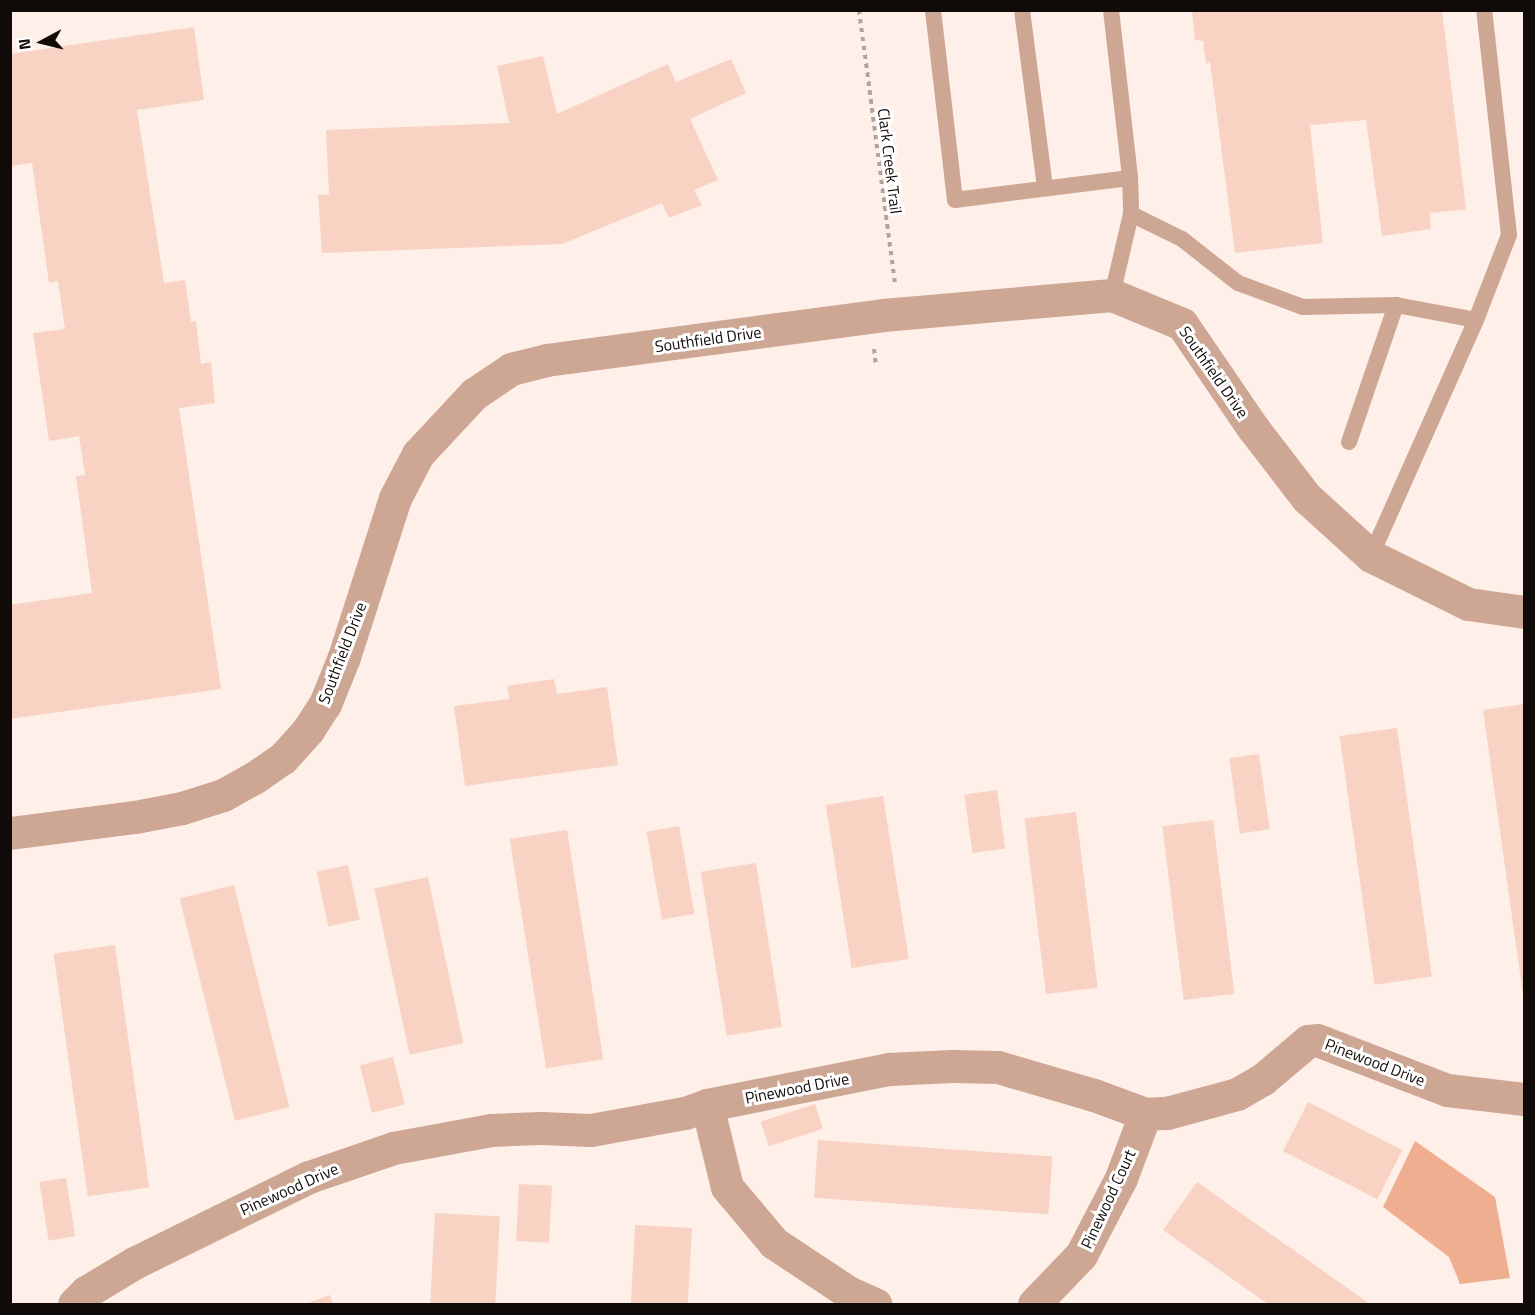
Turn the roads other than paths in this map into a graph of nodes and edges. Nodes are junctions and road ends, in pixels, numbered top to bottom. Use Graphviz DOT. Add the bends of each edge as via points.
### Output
graph roads {
  1 [pos="933,10"];
  2 [pos="1022,10"];
  3 [pos="1111,10"];
  4 [pos="1484,10"];
  5 [pos="1130,178"];
  6 [pos="1045,187"];
  7 [pos="1131,214"];
  8 [pos="1112,295"];
  9 [pos="1396,305"];
  10 [pos="1476,320"];
  11 [pos="1349,442"];
  12 [pos="1371,556"];
  13 [pos="1524,612"];
  14 [pos="10,833"];
  15 [pos="1524,1099"];
  16 [pos="707,1105"];
  17 [pos="1145,1114"];
  18 [pos="74,1305"];
  19 [pos="875,1305"];
  20 [pos="1034,1305"];
  1 -- 6 [label="lane" via="955,200"];
  2 -- 6 [label="lane"];
  3 -- 5 [label="lane"];
  4 -- 10 [label="lane" via="1509,235"];
  5 -- 6 [label="lane"];
  5 -- 7 [label="lane"];
  7 -- 8 [label="lane"];
  7 -- 9 [label="lane" via="1182,239 1238,283 1304,307"];
  8 -- 12 [label="street, Southfield Drive" via="1182,324 1253,428 1307,498"];
  8 -- 14 [label="street, Southfield Drive" via="883,315 546,360 511,369 474,394 418,454 395,498 325,704 283,758 223,795 182,808"];
  9 -- 10 [label="lane"];
  9 -- 11 [label="lane"];
  10 -- 12 [label="lane"];
  12 -- 13 [label="street, Southfield Drive" via="1468,604"];
  15 -- 17 [label="street, Pinewood Drive" via="1447,1090 1317,1040 1308,1041 1263,1079 1237,1094 1178,1111"];
  16 -- 17 [label="street, Pinewood Drive" via="890,1069 952,1066 998,1067"];
  16 -- 18 [label="street, Pinewood Drive" via="686,1113 591,1130 491,1130 393,1148 309,1177 134,1263"];
  16 -- 19 [label="street" via="727,1186 774,1243 848,1292"];
  17 -- 20 [label="street, Pinewood Court" via="1121,1178 1081,1255"];
}
